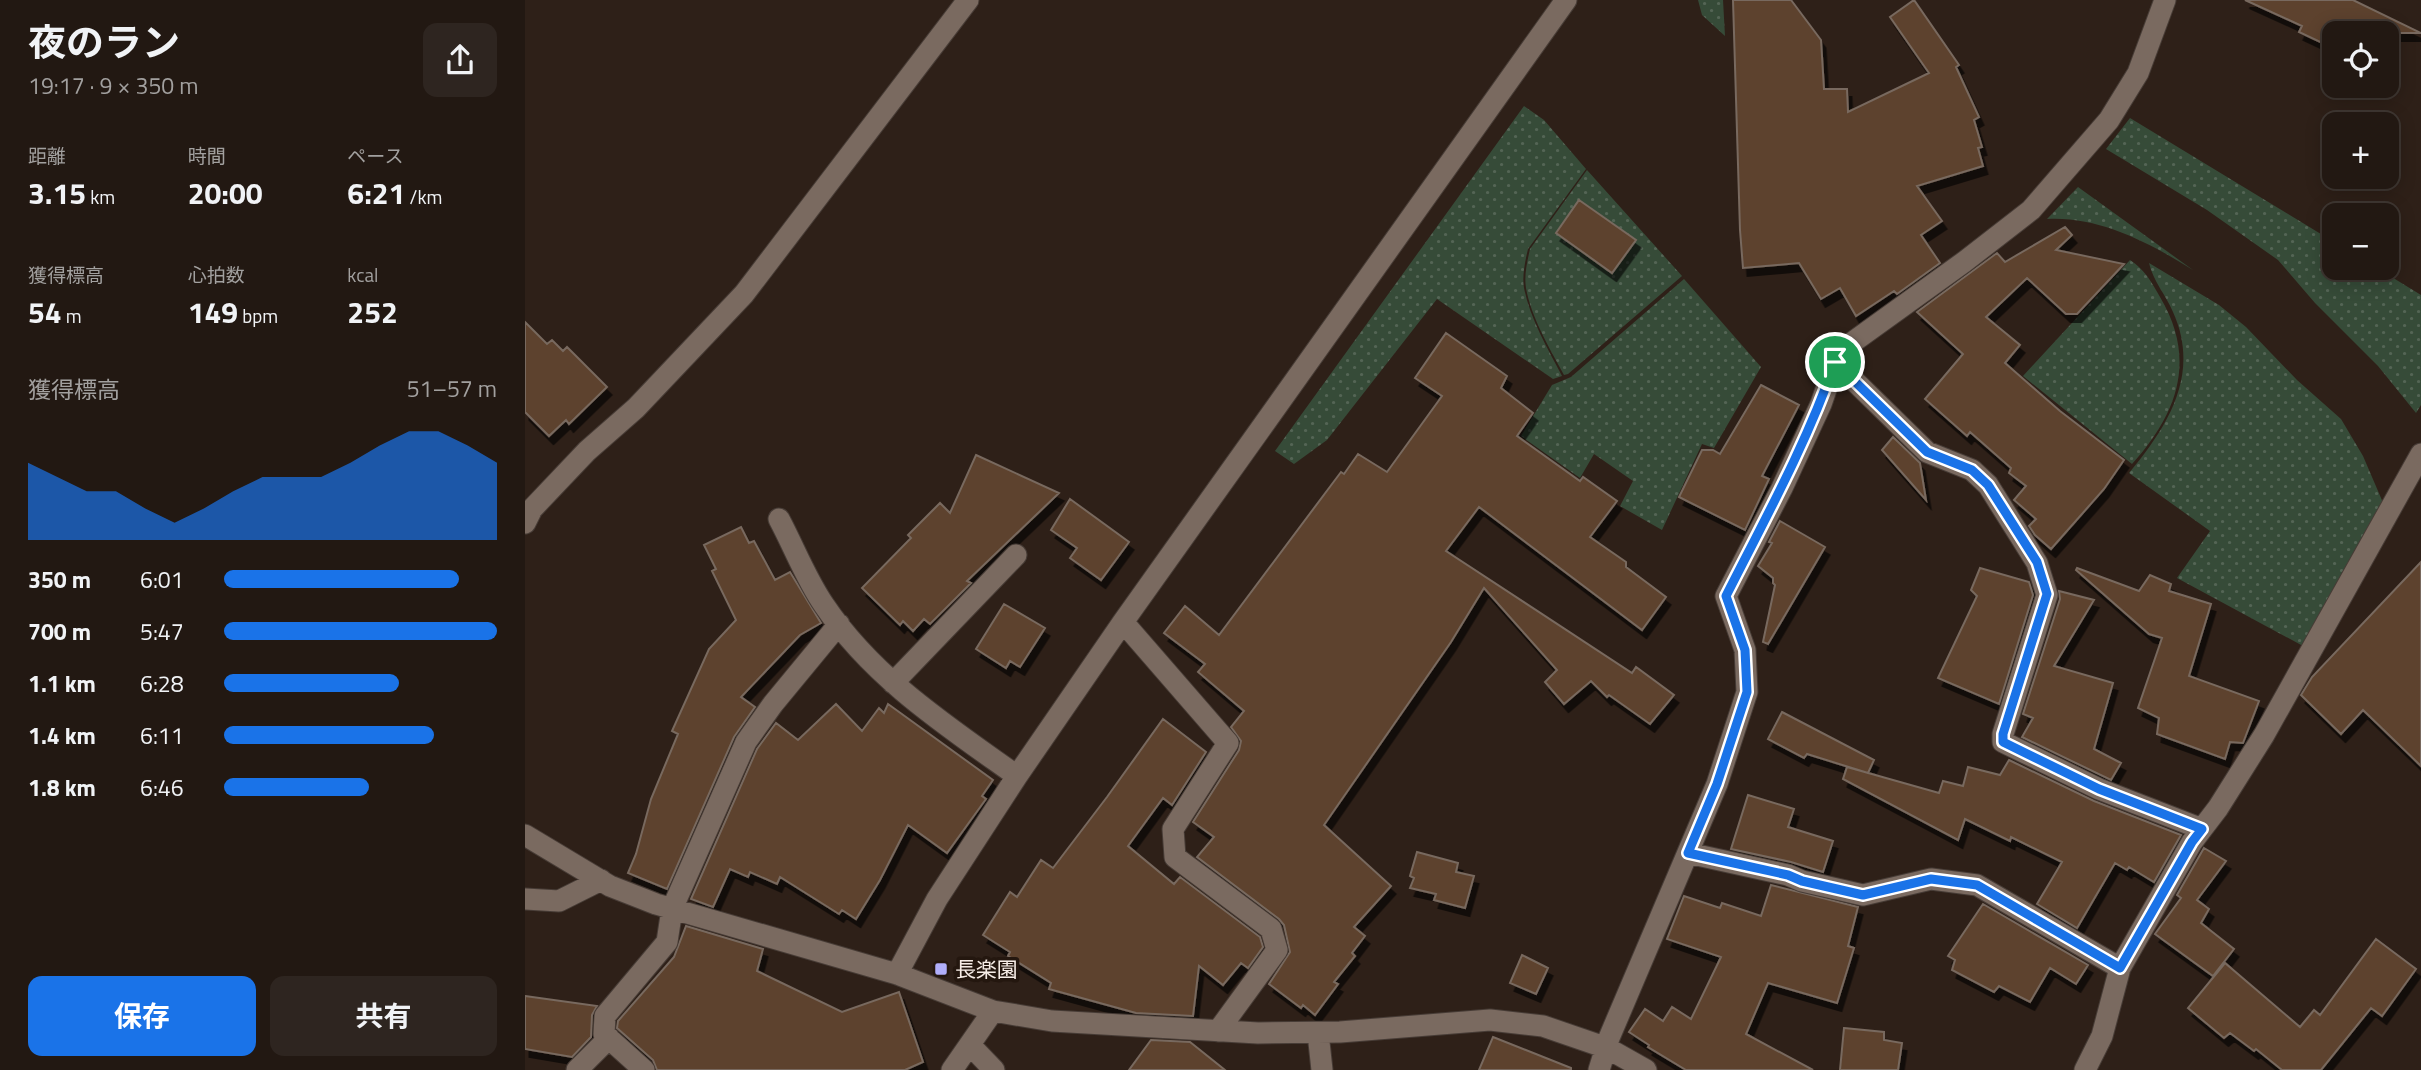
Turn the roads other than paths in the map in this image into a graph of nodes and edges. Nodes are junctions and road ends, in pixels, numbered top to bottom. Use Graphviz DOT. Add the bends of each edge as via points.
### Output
graph roads {
  1 [pos="968,0"];
  2 [pos="1566,0"];
  3 [pos="2165,0"];
  4 [pos="1835,362"];
  5 [pos="2421,454"];
  6 [pos="779,519"];
  7 [pos="525,523"];
  8 [pos="1016,555"];
  9 [pos="1123,622"];
  10 [pos="839,624"];
  11 [pos="893,683"];
  12 [pos="1017,776"];
  13 [pos="2202,829"];
  14 [pos="525,835"];
  15 [pos="1688,853"];
  16 [pos="601,880"];
  17 [pos="525,899"];
  18 [pos="672,909"];
  19 [pos="2120,968"];
  20 [pos="897,974"];
  21 [pos="993,1012"];
  22 [pos="1218,1031"];
  23 [pos="1318,1032"];
  24 [pos="609,1038"];
  25 [pos="970,1045"];
  26 [pos="1607,1048"];
  27 [pos="577,1070"];
  28 [pos="644,1070"];
  29 [pos="952,1070"];
  30 [pos="994,1070"];
  31 [pos="1322,1070"];
  32 [pos="1599,1070"];
  33 [pos="1646,1070"];
  34 [pos="2085,1070"];
  1 -- 7 [label="street" via="744,294 636,408 587,451 532,509"];
  2 -- 9 [label="street"];
  3 -- 4 [label="street" via="2138,73 2109,120 2031,210 1839,352"];
  4 -- 13 [label="street" via="1927,452 1972,470 1988,485 2037,562 2047,594 2003,742 2099,789"];
  4 -- 15 [label="street" via="1821,404 1726,596 1745,650 1747,692"];
  5 -- 13 [label="street" via="2264,734"];
  6 -- 10 [label="street" via="824,605"];
  8 -- 11 [label="street"];
  9 -- 12 [label="street"];
  9 -- 22 [label="street" via="1228,743 1173,829 1175,857 1271,929 1277,950"];
  10 -- 11 [label="street"];
  10 -- 18 [label="street" via="746,743"];
  11 -- 12 [label="street"];
  12 -- 20 [label="street" via="937,899"];
  13 -- 19 [label="street"];
  14 -- 16 [label="street"];
  15 -- 19 [label="street" via="1863,895 1931,879 1977,885"];
  15 -- 26 [label="street"];
  16 -- 17 [label="street" via="559,901"];
  16 -- 18 [label="street"];
  18 -- 20 [label="street"];
  18 -- 24 [label="street" via="667,942 605,1016 604,1034"];
  19 -- 34 [label="street" via="2102,1036"];
  20 -- 21 [label="street"];
  21 -- 22 [label="street" via="1052,1021"];
  21 -- 25 [label="street"];
  22 -- 23 [label="street"];
  23 -- 26 [label="street" via="1490,1020 1543,1026"];
  23 -- 31 [label="street"];
  24 -- 27 [label="street"];
  24 -- 28 [label="street"];
  25 -- 29 [label="street"];
  25 -- 30 [label="street"];
  26 -- 32 [label="street"];
  26 -- 33 [label="street"];
}
